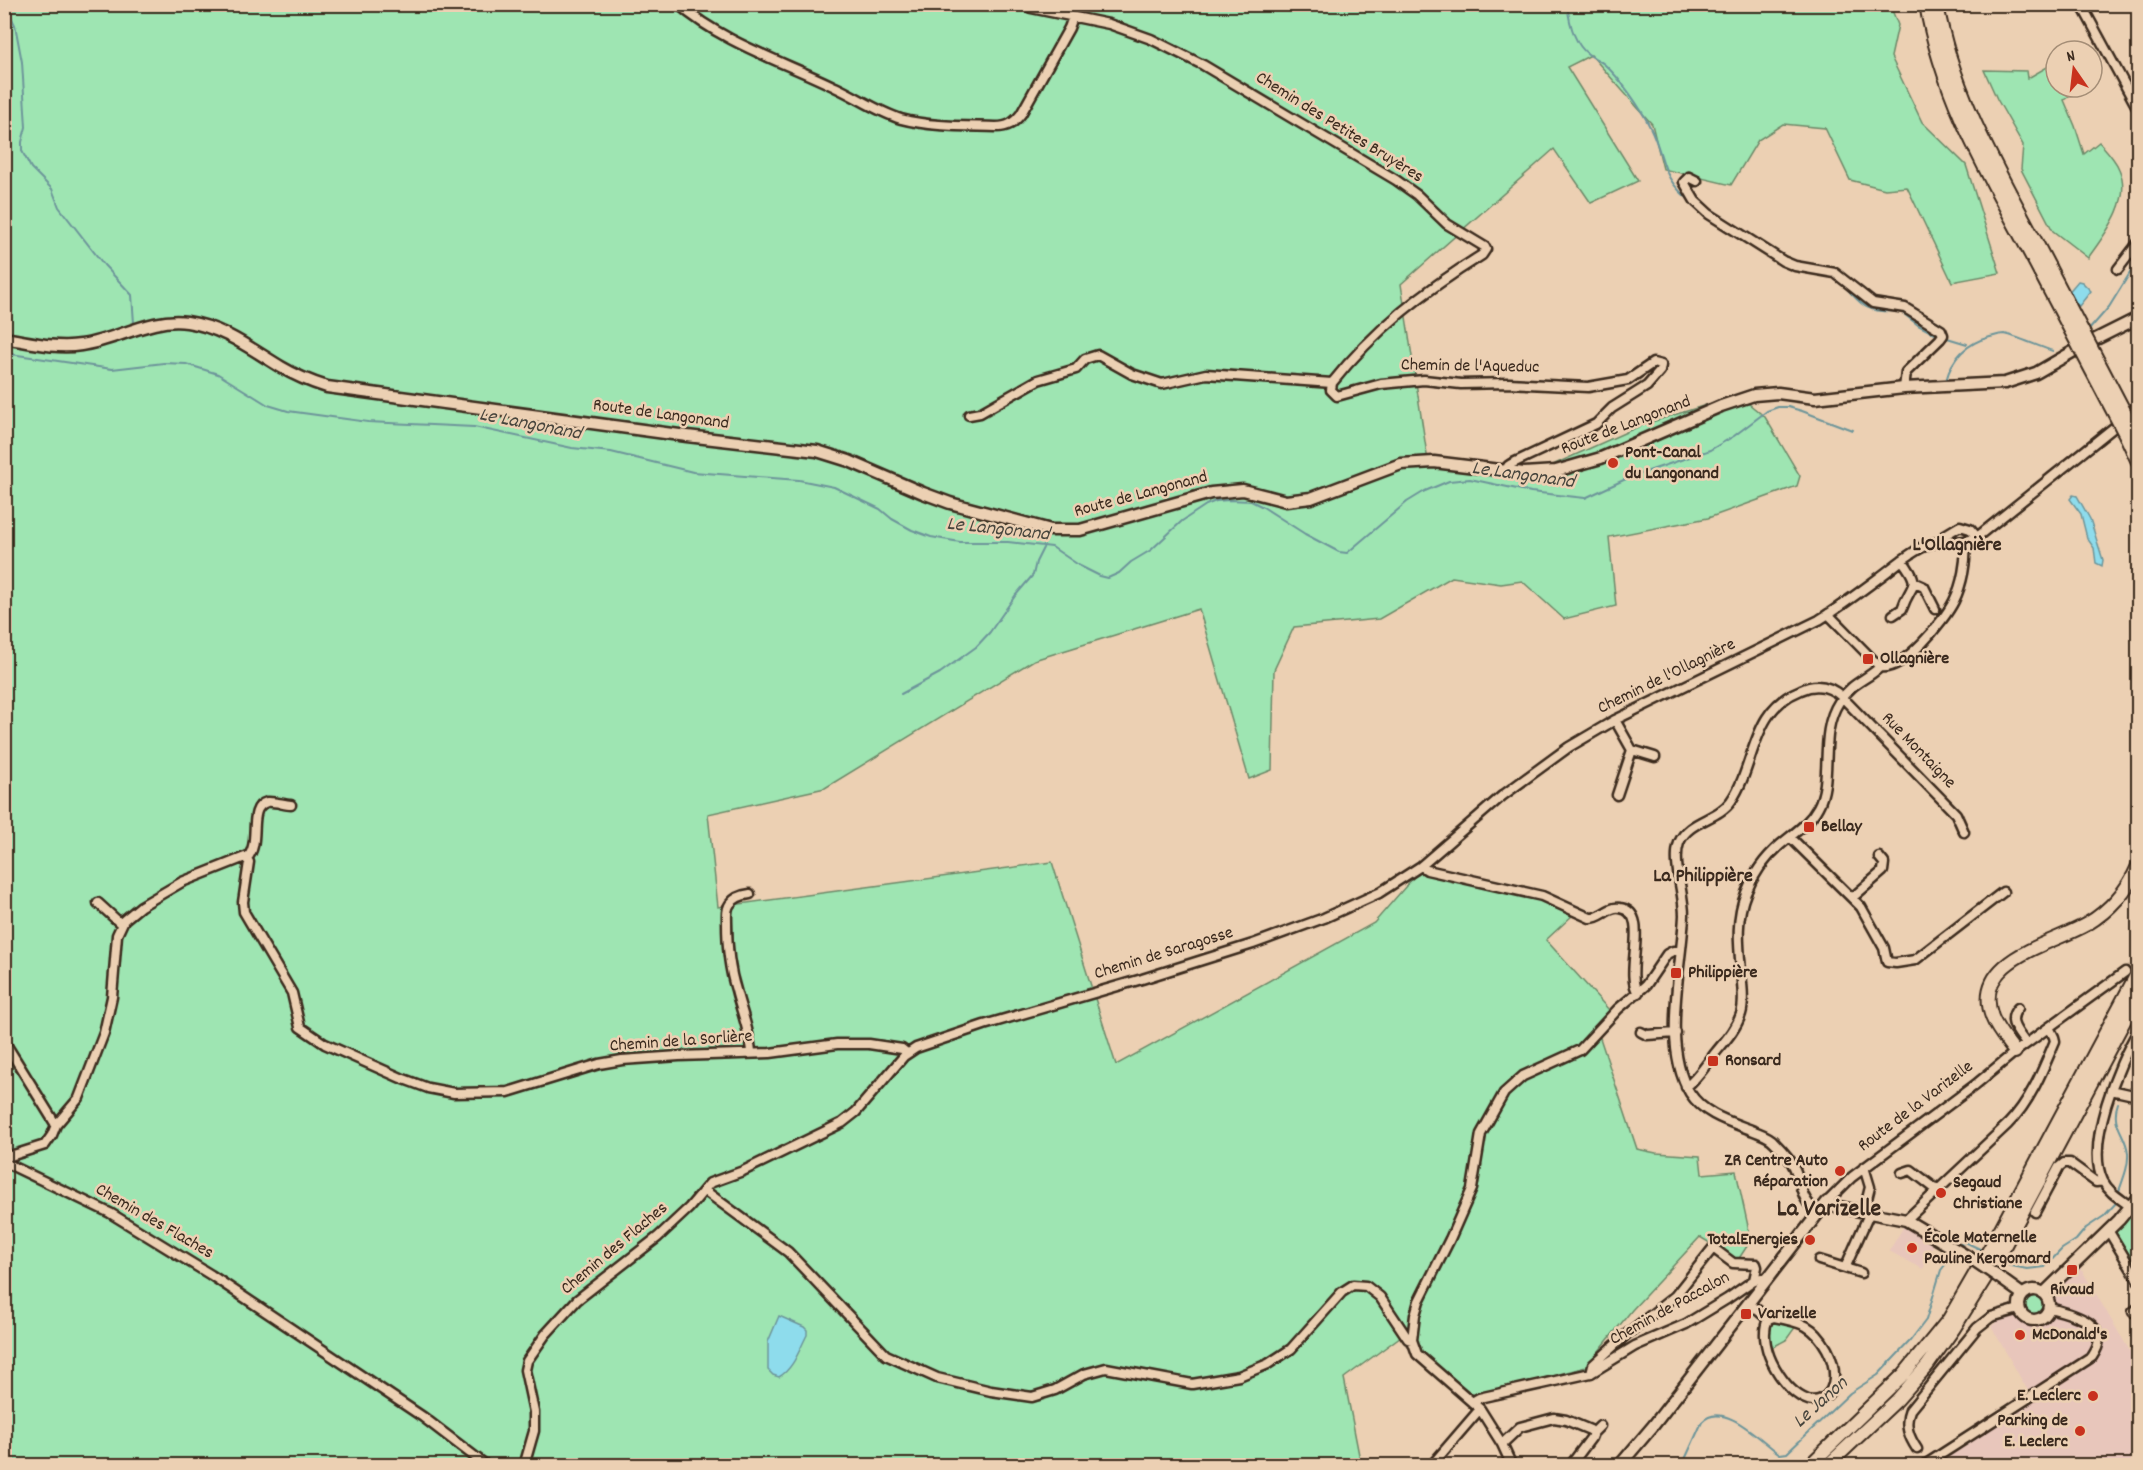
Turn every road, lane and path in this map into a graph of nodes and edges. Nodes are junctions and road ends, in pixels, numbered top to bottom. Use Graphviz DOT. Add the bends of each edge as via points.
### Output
graph roads {
  1 [pos="678,4"];
  2 [pos="1024,4"];
  3 [pos="1926,4"];
  4 [pos="1937,4"];
  5 [pos="2080,4"];
  6 [pos="1073,17"];
  7 [pos="2139,109"];
  8 [pos="1697,181"];
  9 [pos="2139,243"];
  10 [pos="2118,268"];
  11 [pos="2045,270"];
  12 [pos="2139,318"];
  13 [pos="4,338"];
  14 [pos="1332,384"];
  15 [pos="1904,388"];
  16 [pos="2139,405"];
  17 [pos="969,415"];
  18 [pos="2133,436"];
  19 [pos="2139,462"];
  20 [pos="1508,472"];
  21 [pos="1977,537"];
  22 [pos="1942,541"];
  23 [pos="1965,542"];
  24 [pos="1902,560"];
  25 [pos="1915,583"];
  26 [pos="1935,609"];
  27 [pos="1828,614"];
  28 [pos="1893,615"];
  29 [pos="1880,667"];
  30 [pos="1842,697"];
  31 [pos="1615,720"];
  32 [pos="1632,750"];
  33 [pos="1655,757"];
  34 [pos="1617,795"];
  35 [pos="291,805"];
  36 [pos="1964,832"];
  37 [pos="1790,837"];
  38 [pos="1879,857"];
  39 [pos="247,858"];
  40 [pos="1421,866"];
  41 [pos="2139,866"];
  42 [pos="2003,892"];
  43 [pos="750,894"];
  44 [pos="1852,898"];
  45 [pos="98,903"];
  46 [pos="121,924"];
  47 [pos="1680,951"];
  48 [pos="2125,972"];
  49 [pos="2139,972"];
  50 [pos="1638,993"];
  51 [pos="2139,995"];
  52 [pos="2018,1008"];
  53 [pos="2049,1027"];
  54 [pos="2139,1031"];
  55 [pos="1641,1032"];
  56 [pos="1676,1033"];
  57 [pos="4,1041"];
  58 [pos="2026,1044"];
  59 [pos="2015,1052"];
  60 [pos="750,1053"];
  61 [pos="907,1053"];
  62 [pos="1686,1087"];
  63 [pos="2111,1090"];
  64 [pos="2139,1096"];
  65 [pos="56,1125"];
  66 [pos="4,1160"];
  67 [pos="1864,1167"];
  68 [pos="1902,1173"];
  69 [pos="2103,1181"];
  70 [pos="704,1190"];
  71 [pos="1937,1190"];
  72 [pos="2139,1197"];
  73 [pos="1827,1202"];
  74 [pos="2131,1207"];
  75 [pos="1868,1210"];
  76 [pos="2035,1212"];
  77 [pos="1818,1213"];
  78 [pos="1906,1220"];
  79 [pos="2108,1230"];
  80 [pos="1819,1260"];
  81 [pos="2135,1265"];
  82 [pos="1845,1268"];
  83 [pos="1861,1273"];
  84 [pos="1754,1280"];
  85 [pos="1766,1280"];
  86 [pos="2139,1280"];
  87 [pos="2044,1293"];
  88 [pos="2022,1294"];
  89 [pos="1749,1303"];
  90 [pos="2049,1308"];
  91 [pos="2019,1309"];
  92 [pos="1768,1319"];
  93 [pos="1412,1340"];
  94 [pos="1591,1373"];
  95 [pos="1472,1402"];
  96 [pos="1480,1409"];
  97 [pos="1600,1426"];
  98 [pos="1593,1433"];
  99 [pos="1502,1444"];
  100 [pos="1917,1449"];
  101 [pos="487,1466"];
  102 [pos="524,1466"];
  103 [pos="1431,1466"];
  104 [pos="1512,1466"];
  105 [pos="1570,1466"];
  106 [pos="1619,1466"];
  107 [pos="1809,1466"];
  108 [pos="1827,1466"];
  109 [pos="1923,1466"];
  1 -- 6 [label="street" via="694,18 740,44 885,113 923,123 996,127 1014,123 1021,114"];
  2 -- 6 [label="street"];
  3 -- 11 [label="highway" via="1937,55 1953,101"];
  4 -- 11 [label="highway" via="1940,25 1971,116"];
  5 -- 7 [label="street"];
  6 -- 14 [label="street, Chemin des Petites Bruyères" via="1132,32 1203,65 1396,180 1447,224 1485,247 1482,255 1389,321"];
  8 -- 15 [label="street" via="1689,177 1684,182 1702,208 1783,261 1835,273 1873,303 1905,308 1943,332 1941,339 1906,372"];
  9 -- 10 [label="street"];
  11 -- 18 [label="highway, bridge"];
  12 -- 15 [label="main road, Route de Langonand" via="2022,379 1990,385"];
  13 -- 20 [label="main road, Route de Langonand" via="66,347 98,342 155,323 201,324 234,338 298,376 327,387 817,451 922,494 1058,530 1080,530 1211,492 1243,490 1299,501 1401,464 1434,462"];
  14 -- 17 [label="street, Chemin de l'Aqueduc" via="1206,374 1162,384 1092,355 1076,369 1038,380 980,413"];
  14 -- 20 [label="street, Chemin de l'Aqueduc" via="1331,390 1338,396 1381,384 1424,380 1588,387 1628,380 1653,363 1661,365 1660,372 1647,386 1612,408 1596,424 1511,464"];
  15 -- 20 [label="main road, Route de Langonand" via="1815,398 1778,393 1754,395 1580,465 1540,473"];
  16 -- 21 [label="street, Chemin de l'Ollagnière"];
  18 -- 19 [label="highway"];
  21 -- 22 [label="street, Chemin de l'Ollagnière" via="1960,526 1944,535"];
  21 -- 23 [label="street, Chemin de l'Ollagnière"];
  22 -- 23 [label="street, Chemin de l'Ollagnière"];
  22 -- 24 [label="street, Chemin de l'Ollagnière" via="1928,544"];
  23 -- 29 [label="street" via="1960,585 1948,611 1905,659 1893,666"];
  24 -- 25 [label="street"];
  24 -- 27 [label="street, Chemin de l'Ollagnière"];
  25 -- 26 [label="street" via="1924,587"];
  25 -- 28 [label="street" via="1902,609"];
  27 -- 29 [label="street"];
  27 -- 31 [label="street, Chemin de l'Ollagnière"];
  29 -- 30 [label="street"];
  30 -- 36 [label="street, Rue Montaigne" via="1956,814"];
  30 -- 37 [label="street" via="1828,730 1822,800 1808,822"];
  30 -- 47 [label="street" via="1827,687 1815,686 1795,692 1778,704 1765,719 1733,798 1681,840 1677,856 1684,914"];
  31 -- 32 [label="street"];
  31 -- 40 [label="street, Chemin de l'Ollagnière" via="1530,774"];
  32 -- 33 [label="street"];
  32 -- 34 [label="street"];
  35 -- 39 [label="street, Chemin de la Sorlière" via="270,802 260,807 255,818 255,844"];
  37 -- 44 [label="street"];
  37 -- 62 [label="street" via="1758,871 1742,906 1738,936 1743,1003 1737,1023"];
  38 -- 44 [label="street" via="1884,863 1883,871"];
  39 -- 46 [label="street" via="182,882 141,906"];
  39 -- 60 [label="street, Chemin de la Sorlière" via="244,912 292,993 300,1027 325,1044 415,1084 454,1093 501,1094 609,1062"];
  40 -- 50 [label="street" via="1542,896 1590,918 1614,908 1626,910 1637,930 1632,973"];
  40 -- 61 [label="street, Chemin de Saragosse" via="1360,902 1281,934 984,1025"];
  41 -- 59 [label="highway" via="2120,897 2101,914 2011,960 2001,969 1990,990 1993,1018"];
  42 -- 44 [label="street" via="1915,960 1896,963 1887,962 1869,920"];
  43 -- 60 [label="street" via="741,895 727,909 727,943"];
  45 -- 46 [label="street"];
  46 -- 65 [label="street" via="104,1033 79,1098"];
  47 -- 50 [label="street" via="1667,954"];
  47 -- 56 [label="street"];
  48 -- 53 [label="street, Route de la Varizelle"];
  49 -- 107 [label="highway" via="1949,1319 1905,1374"];
  50 -- 93 [label="street" via="1580,1050 1523,1076 1504,1093 1481,1134 1472,1189 1419,1301"];
  51 -- 108 [label="highway" via="1977,1292 1927,1366"];
  52 -- 58 [label="street" via="2012,1023"];
  53 -- 58 [label="street, Route de la Varizelle"];
  53 -- 71 [label="street" via="2055,1041 2020,1110"];
  54 -- 63 [label="street"];
  55 -- 56 [label="street"];
  56 -- 62 [label="street" via="1678,1064"];
  57 -- 65 [label="street"];
  58 -- 59 [label="street, Route de la Varizelle"];
  59 -- 67 [label="street, Route de la Varizelle"];
  60 -- 61 [label="street, Chemin de la Sorlière" via="852,1043 902,1049"];
  61 -- 70 [label="street, Chemin des Flaches" via="869,1099 842,1123 710,1183"];
  62 -- 77 [label="street" via="1707,1111 1773,1140 1793,1165 1804,1200"];
  63 -- 64 [label="street"];
  63 -- 69 [label="street" via="2098,1150"];
  65 -- 66 [label="street" via="45,1145"];
  66 -- 101 [label="street, Chemin des Flaches" via="110,1213 191,1262 365,1376"];
  67 -- 73 [label="street, Route de la Varizelle"];
  67 -- 75 [label="street" via="1870,1187"];
  68 -- 71 [label="street" via="1911,1170"];
  69 -- 74 [label="street"];
  69 -- 76 [label="street" via="2096,1182 2070,1163 2064,1163"];
  70 -- 93 [label="street" via="788,1252 886,1355 937,1378 991,1391 1032,1397 1106,1368 1192,1384 1239,1376 1291,1349 1342,1292 1353,1285 1366,1286 1380,1297"];
  70 -- 102 [label="street, Chemin des Flaches" via="658,1238 577,1300 533,1352 525,1370 534,1431"];
  71 -- 78 [label="street"];
  72 -- 74 [label="main road"];
  73 -- 75 [label="main road"];
  73 -- 77 [label="main road, Route de la Varizelle"];
  74 -- 79 [label="main road"];
  75 -- 78 [label="main road"];
  75 -- 82 [label="street"];
  77 -- 85 [label="main road, Route de la Varizelle"];
  78 -- 88 [label="main road, bridge"];
  79 -- 81 [label="street"];
  79 -- 87 [label="main road"];
  80 -- 82 [label="street"];
  81 -- 86 [label="street"];
  82 -- 83 [label="street"];
  84 -- 85 [label="street, Chemin de Paccalon"];
  84 -- 94 [label="street, Chemin de Paccalon" via="1686,1324 1635,1346"];
  84 -- 94 [label="street" via="1756,1264 1733,1263 1713,1248 1683,1289 1593,1365"];
  85 -- 89 [label="main road, Route de la Varizelle"];
  87 -- 88 [label="main road" via="2035,1289"];
  87 -- 90 [label="main road"];
  88 -- 91 [label="main road"];
  89 -- 92 [label="street"];
  89 -- 106 [label="main road, Route de la Varizelle"];
  90 -- 91 [label="main road" via="2035,1320 2025,1317"];
  90 -- 109 [label="street" via="2092,1325 2098,1338 2095,1352"];
  91 -- 100 [label="street" via="1991,1317 1977,1328 1915,1403 1907,1425"];
  92 -- 92 [label="street" via="1767,1346 1782,1379 1807,1400 1827,1395 1834,1377 1824,1343 1804,1325"];
  93 -- 95 [label="street" via="1420,1358"];
  94 -- 95 [label="street"];
  95 -- 96 [label="street"];
  96 -- 99 [label="street"];
  96 -- 103 [label="street"];
  97 -- 98 [label="street"];
  98 -- 99 [label="street" via="1554,1418 1520,1427"];
  98 -- 105 [label="street"];
  99 -- 104 [label="street"];
}
